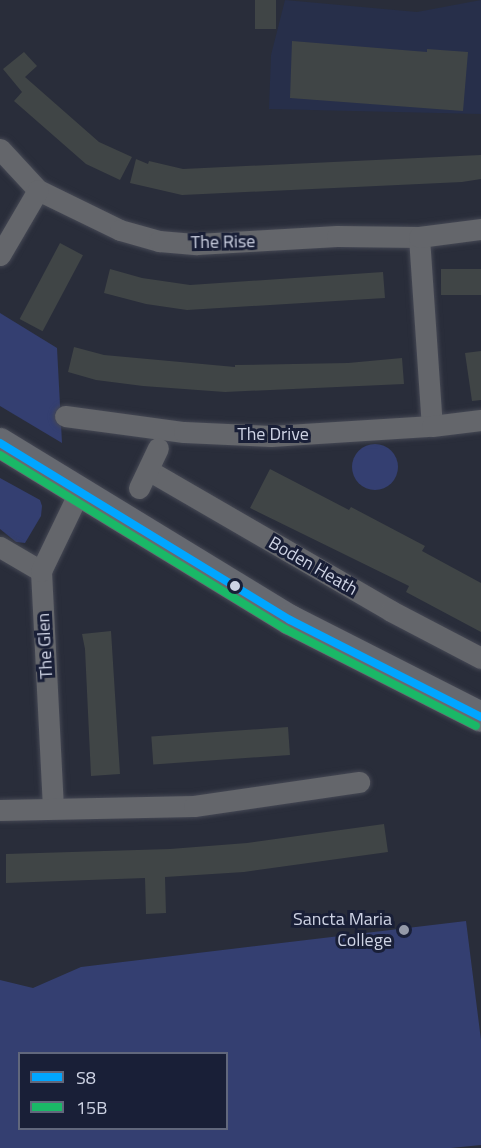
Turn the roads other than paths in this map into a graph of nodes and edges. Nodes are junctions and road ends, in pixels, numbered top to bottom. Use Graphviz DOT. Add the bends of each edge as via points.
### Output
graph roads {
  1 [pos="0,149"];
  2 [pos="38,190"];
  3 [pos="481,230"];
  4 [pos="419,237"];
  5 [pos="0,255"];
  6 [pos="65,416"];
  7 [pos="481,420"];
  8 [pos="432,426"];
  9 [pos="0,443"];
  10 [pos="158,448"];
  11 [pos="79,492"];
  12 [pos="0,547"];
  13 [pos="41,571"];
  14 [pos="481,658"];
  15 [pos="481,717"];
  16 [pos="359,783"];
  17 [pos="53,808"];
  18 [pos="0,810"];
  1 -- 2 [label="street, The Rise"];
  2 -- 4 [label="street, The Rise" via="120,230 159,241 197,244 337,236"];
  2 -- 5 [label="street"];
  3 -- 4 [label="street, The Rise"];
  4 -- 8 [label="street"];
  6 -- 8 [label="street, The Drive" via="184,432 271,436"];
  7 -- 8 [label="street, The Drive"];
  9 -- 11 [label="main road"];
  10 -- 14 [label="street, Boden Heath" via="143,479"];
  11 -- 13 [label="street, The Glen"];
  11 -- 15 [label="main road" via="290,620"];
  12 -- 13 [label="street"];
  13 -- 17 [label="street, The Glen"];
  16 -- 17 [label="street" via="194,806"];
  17 -- 18 [label="street"];
}
